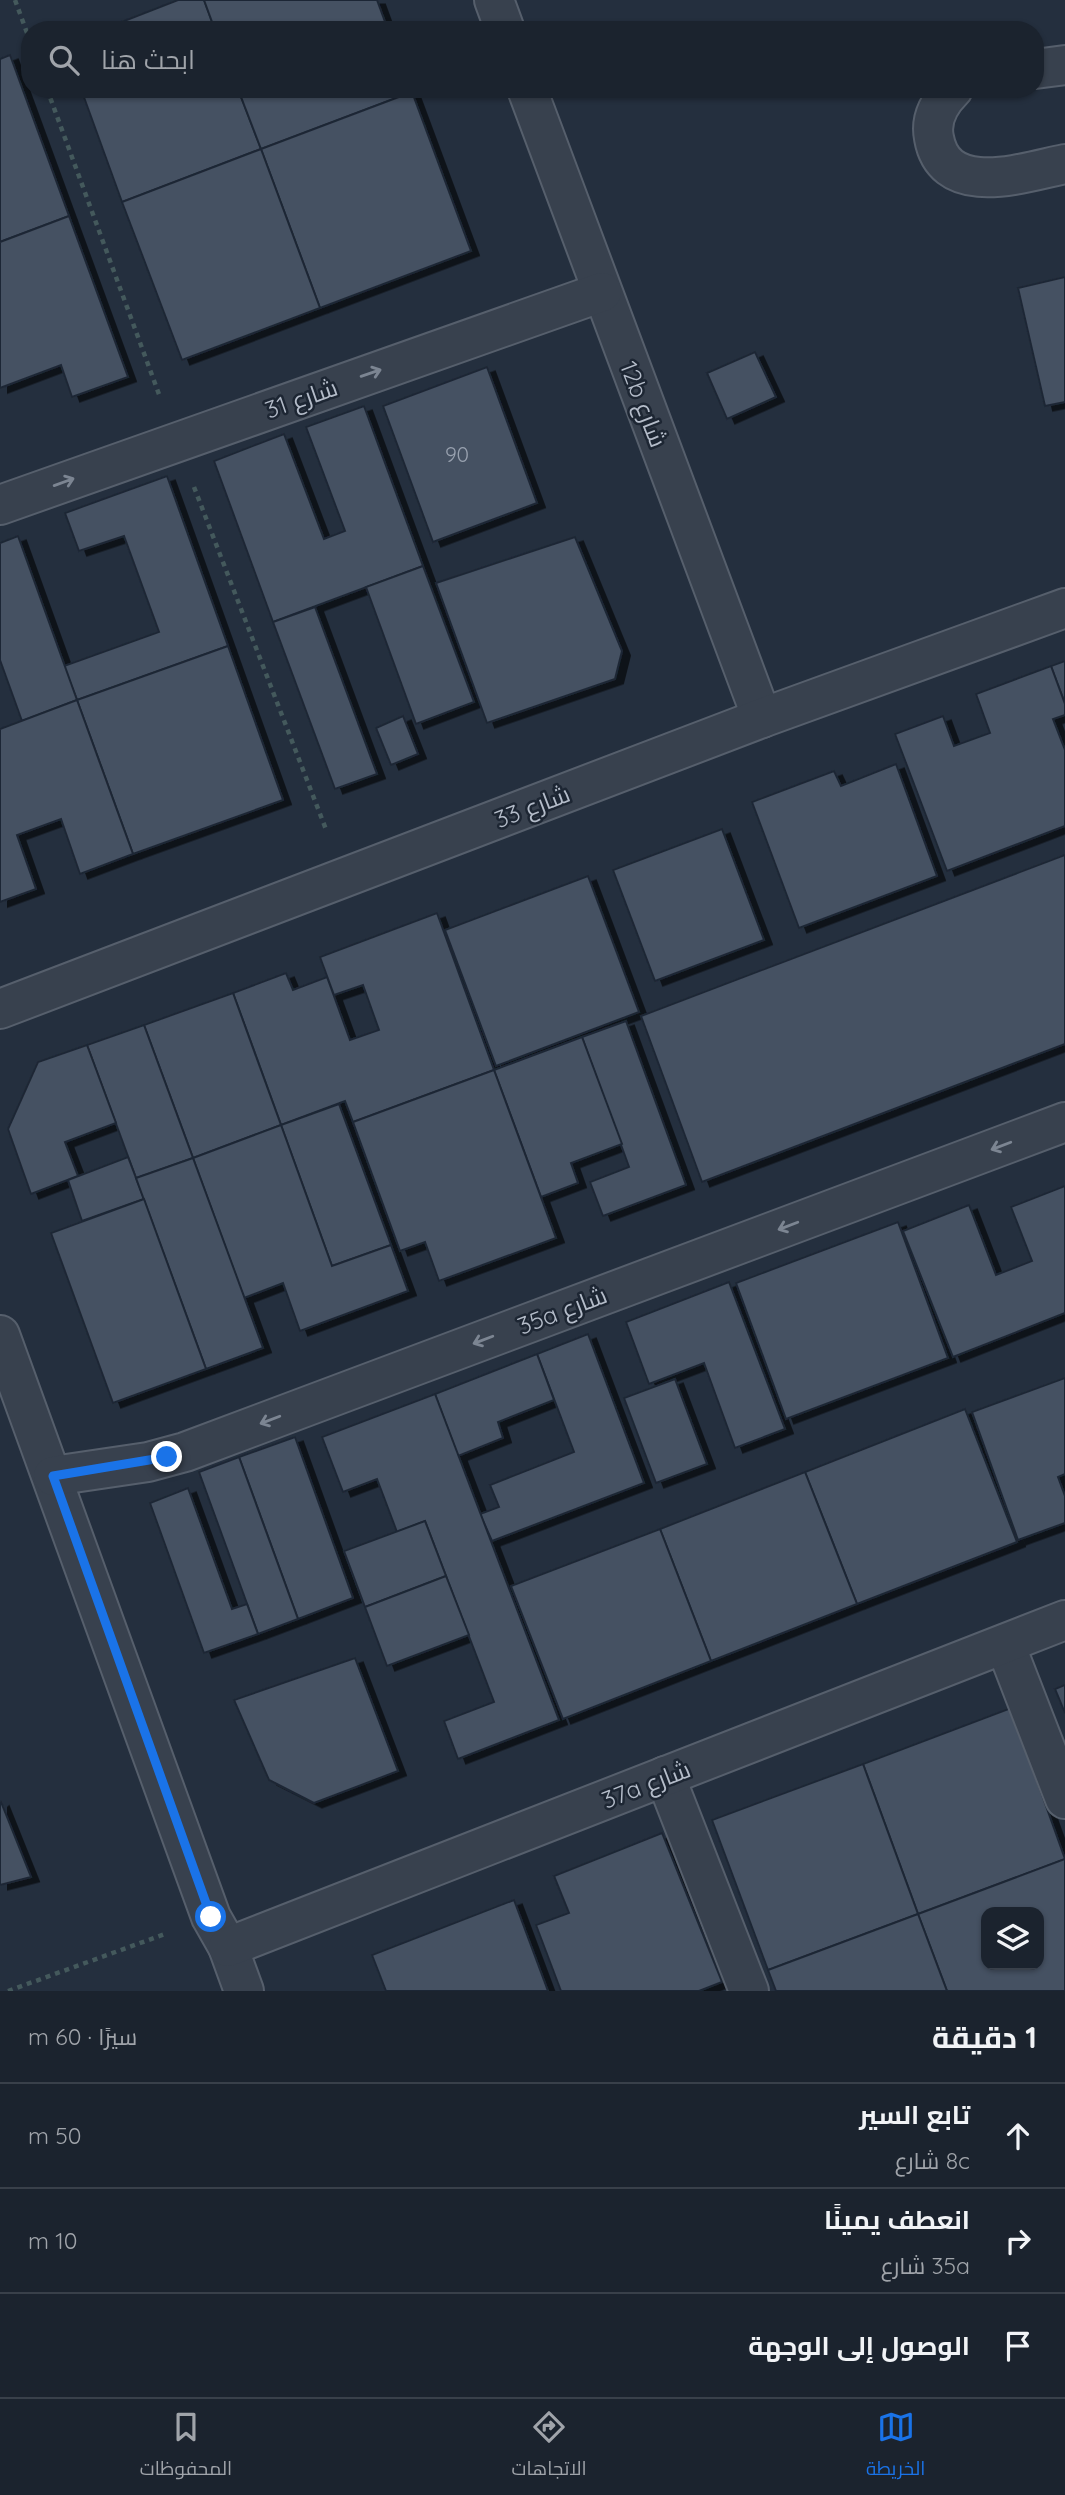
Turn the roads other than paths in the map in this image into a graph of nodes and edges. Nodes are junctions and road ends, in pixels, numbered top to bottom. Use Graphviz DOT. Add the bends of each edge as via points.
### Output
graph roads {
  1 [pos="494,0"];
  2 [pos="502,21"];
  3 [pos="1065,65"];
  4 [pos="1044,68"];
  5 [pos="530,98"];
  6 [pos="944,98"];
  7 [pos="1065,164"];
  8 [pos="603,292"];
  9 [pos="0,505"];
  10 [pos="1065,608"];
  11 [pos="762,718"];
  12 [pos="0,1009"];
  13 [pos="1065,1122"];
  14 [pos="0,1335"];
  15 [pos="53,1476"];
  16 [pos="1065,1620"];
  17 [pos="1005,1644"];
  18 [pos="665,1776"];
  19 [pos="1065,1799"];
  20 [pos="220,1932"];
  21 [pos="244,1991"];
  22 [pos="749,1991"];
  1 -- 2 [label="street"];
  3 -- 4 [label="street"];
  5 -- 8 [label="street, 12b شارع"];
  6 -- 7 [label="street" via="934,118 933,137 940,155 953,168 970,177 989,178"];
  9 -- 8 [label="street, شارع 31, one-way"];
  8 -- 11 [label="street, 12b شارع"];
  10 -- 11 [label="street, شارع 33"];
  11 -- 12 [label="street, شارع 33"];
  13 -- 15 [label="street, 35a شارع, one-way" via="185,1452"];
  14 -- 15 [label="street"];
  15 -- 20 [label="street"];
  16 -- 17 [label="street, 37a شارع"];
  17 -- 18 [label="street, 37a شارع"];
  17 -- 19 [label="street"];
  18 -- 20 [label="street, 37a شارع"];
  18 -- 22 [label="street"];
  20 -- 21 [label="street"];
}
